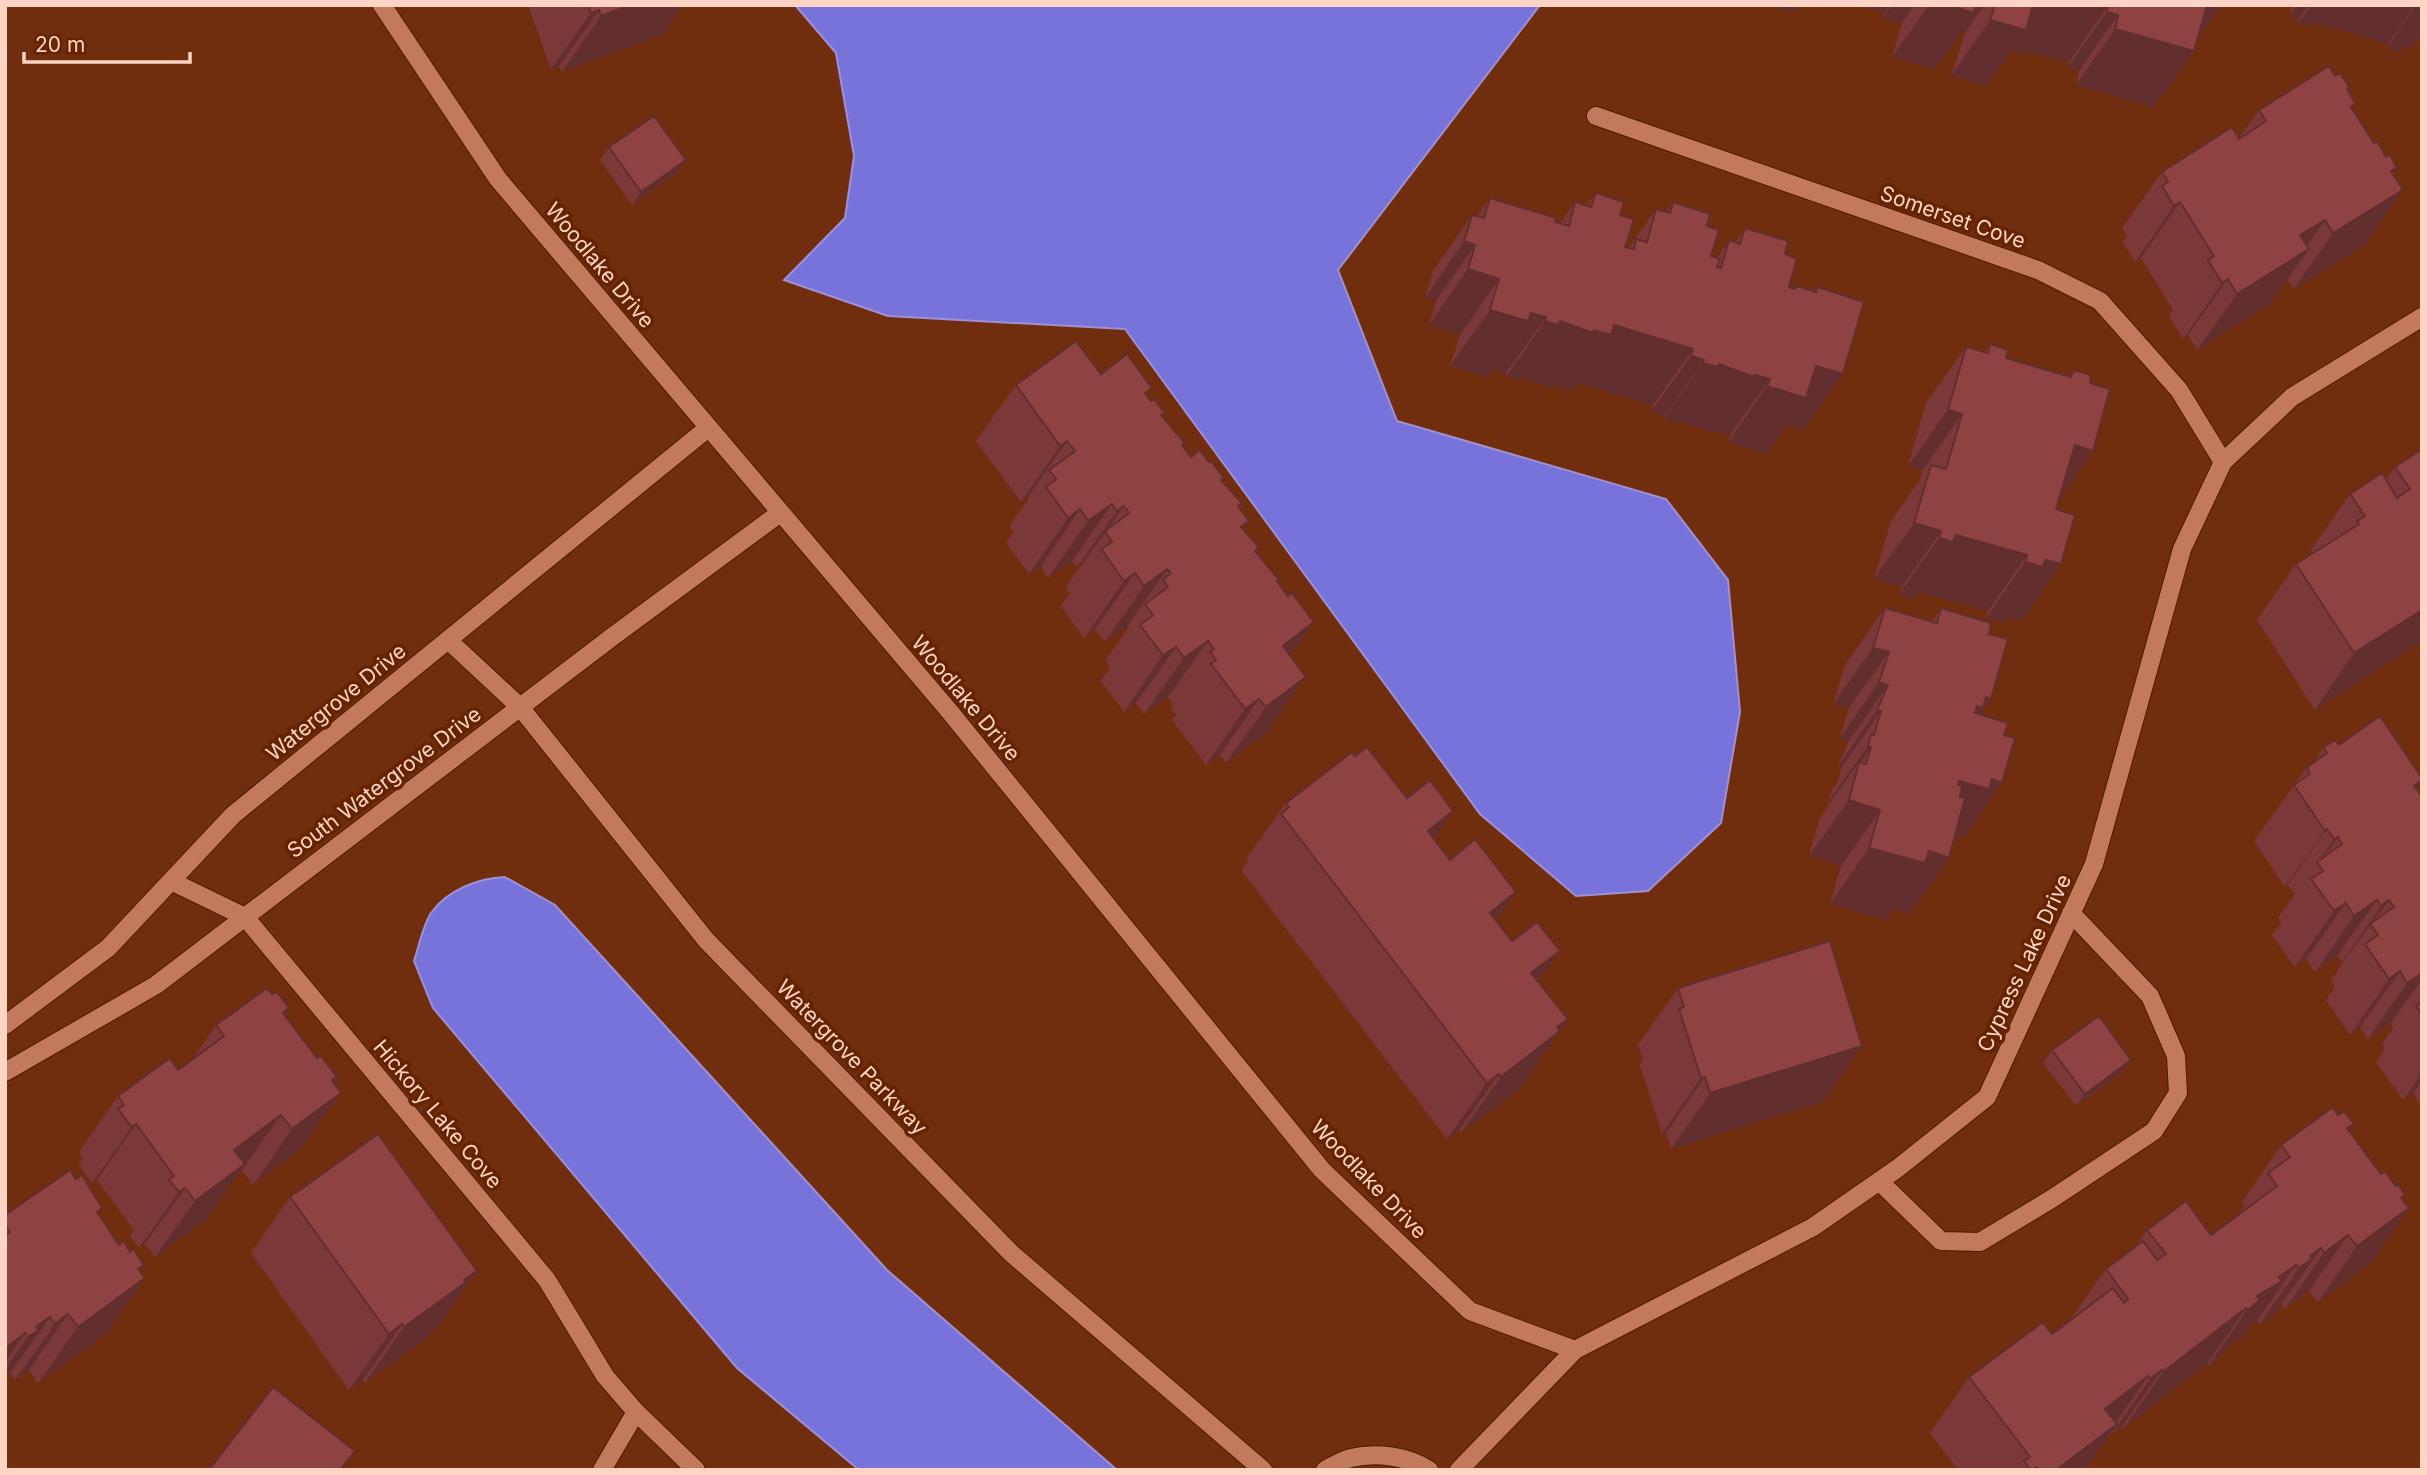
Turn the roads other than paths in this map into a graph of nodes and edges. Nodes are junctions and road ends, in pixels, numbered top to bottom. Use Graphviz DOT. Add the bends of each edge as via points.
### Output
graph roads {
  1 [pos="382,5"];
  2 [pos="1596,116"];
  3 [pos="2422,317"];
  4 [pos="708,428"];
  5 [pos="2222,462"];
  6 [pos="780,513"];
  7 [pos="448,640"];
  8 [pos="520,707"];
  9 [pos="171,881"];
  10 [pos="2071,914"];
  11 [pos="245,917"];
  12 [pos="5,1025"];
  13 [pos="5,1072"];
  14 [pos="1880,1181"];
  15 [pos="1575,1350"];
  16 [pos="636,1412"];
  17 [pos="602,1470"];
  18 [pos="696,1470"];
  19 [pos="1263,1470"];
  20 [pos="1325,1470"];
  21 [pos="1429,1470"];
  22 [pos="1459,1470"];
  1 -- 4 [label="street, Woodlake Drive" via="498,180"];
  2 -- 5 [label="street, Somerset Cove" via="2038,271 2101,301 2179,390"];
  3 -- 5 [label="street, Cypress Lake Drive" via="2292,397"];
  4 -- 6 [label="street, Woodlake Drive"];
  4 -- 7 [label="street, Watergrove Drive"];
  5 -- 10 [label="street, Cypress Lake Drive" via="2182,549 2094,864"];
  6 -- 8 [label="street, South Watergrove Drive"];
  6 -- 15 [label="street, Woodlake Drive" via="950,712 1322,1170 1470,1311"];
  7 -- 8 [label="street, Watergrove Parkway"];
  7 -- 9 [label="street, Watergrove Drive" via="233,815"];
  8 -- 11 [label="street, South Watergrove Drive"];
  8 -- 19 [label="street, Watergrove Parkway" via="706,940 1011,1253"];
  9 -- 11 [label="street, Hickory Lake Cove"];
  9 -- 12 [label="street, Watergrove Drive" via="108,948"];
  10 -- 14 [label="street, Cypress Lake Drive" via="1987,1097"];
  10 -- 14 [label="street" via="2150,996 2176,1056 2178,1093 2154,1131 1980,1242 1941,1241"];
  11 -- 13 [label="street, South Watergrove Drive" via="156,985"];
  11 -- 16 [label="street, Hickory Lake Cove" via="547,1280 605,1376"];
  14 -- 15 [label="street, Cypress Lake Drive" via="1813,1227"];
  15 -- 22 [label="street, Cypress Lake Drive"];
  16 -- 17 [label="street"];
  16 -- 18 [label="street, Hickory Lake Cove"];
  20 -- 21 [label="street" via="1350,1458 1384,1455"];
}
